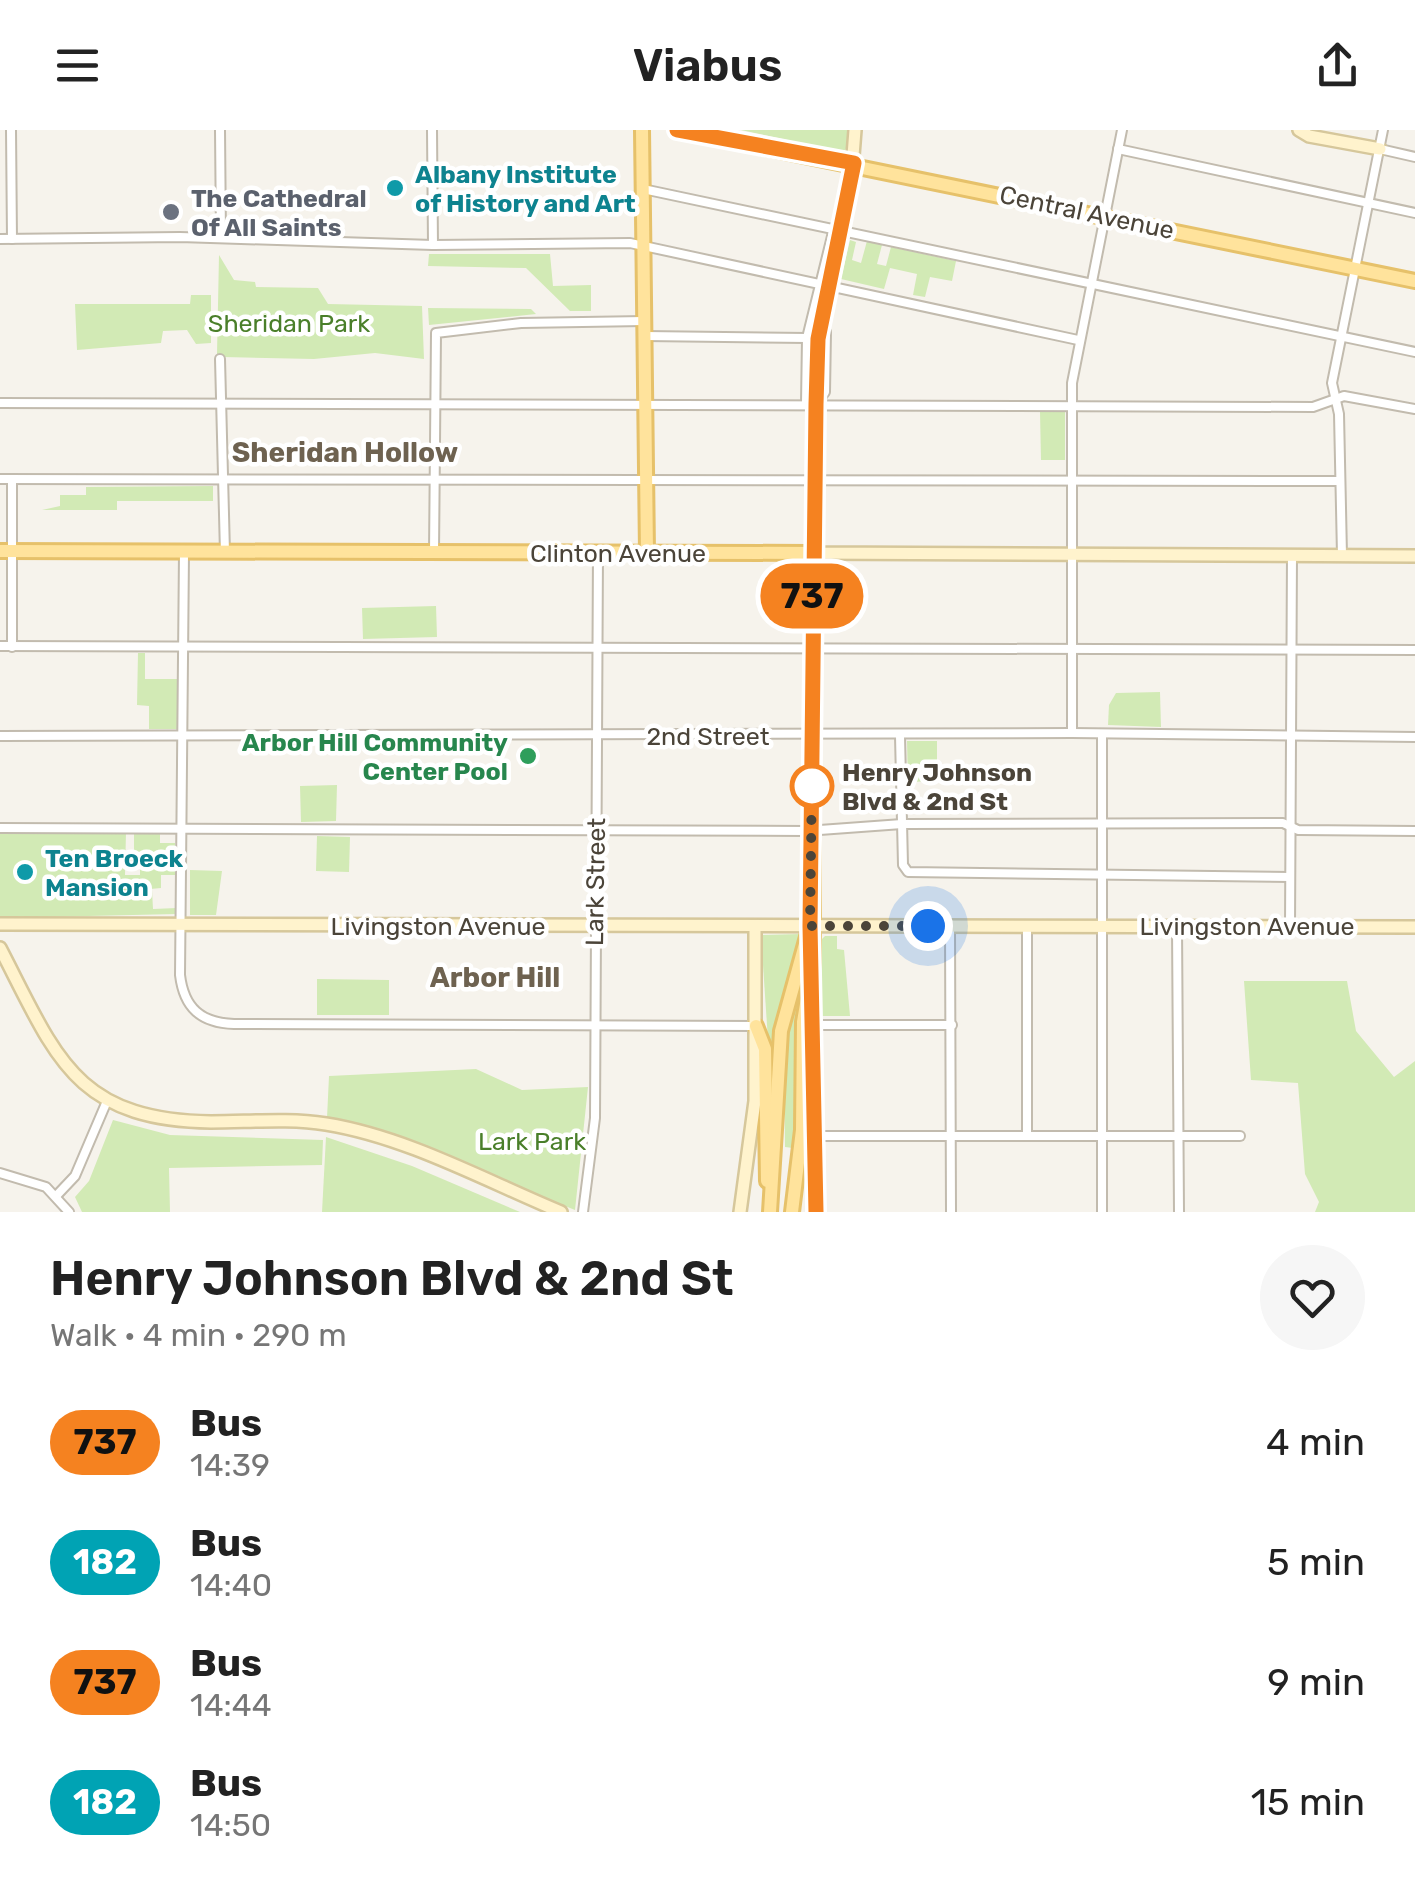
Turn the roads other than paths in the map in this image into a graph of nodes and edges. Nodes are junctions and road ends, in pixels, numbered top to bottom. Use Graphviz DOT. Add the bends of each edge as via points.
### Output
graph roads {
  1 [pos="11,130"];
  2 [pos="220,130"];
  3 [pos="432,130"];
  4 [pos="642,130"];
  5 [pos="677,130"];
  6 [pos="732,130"];
  7 [pos="856,130"];
  8 [pos="1122,130"];
  9 [pos="1299,130"];
  10 [pos="1383,130"];
  11 [pos="758,143"];
  12 [pos="1118,149"];
  13 [pos="1380,149"];
  14 [pos="1415,157"];
  15 [pos="854,163"];
  16 [pos="643,189"];
  17 [pos="1370,203"];
  18 [pos="1415,213"];
  19 [pos="1104,216"];
  20 [pos="834,228"];
  21 [pos="846,230"];
  22 [pos="221,237"];
  23 [pos="0,239"];
  24 [pos="12,239"];
  25 [pos="644,245"];
  26 [pos="432,246"];
  27 [pos="1356,269"];
  28 [pos="1415,281"];
  29 [pos="822,282"];
  30 [pos="1089,283"];
  31 [pos="834,285"];
  32 [pos="644,321"];
  33 [pos="644,336"];
  34 [pos="1341,337"];
  35 [pos="813,338"];
  36 [pos="1078,340"];
  37 [pos="1415,352"];
  38 [pos="220,359"];
  39 [pos="1334,400"];
  40 [pos="222,401"];
  41 [pos="0,403"];
  42 [pos="646,403"];
  43 [pos="433,404"];
  44 [pos="811,404"];
  45 [pos="1072,406"];
  46 [pos="1415,409"];
  47 [pos="434,478"];
  48 [pos="0,479"];
  49 [pos="12,479"];
  50 [pos="646,479"];
  51 [pos="222,480"];
  52 [pos="817,480"];
  53 [pos="1339,481"];
  54 [pos="1072,483"];
  55 [pos="7,551"];
  56 [pos="598,552"];
  57 [pos="184,553"];
  58 [pos="225,553"];
  59 [pos="434,553"];
  60 [pos="647,553"];
  61 [pos="813,553"];
  62 [pos="1292,555"];
  63 [pos="1342,555"];
  64 [pos="1415,556"];
  65 [pos="1072,557"];
  66 [pos="596,645"];
  67 [pos="0,646"];
  68 [pos="182,646"];
  69 [pos="12,647"];
  70 [pos="812,648"];
  71 [pos="1292,650"];
  72 [pos="1415,650"];
  73 [pos="1074,652"];
  74 [pos="1072,734"];
  75 [pos="812,735"];
  76 [pos="1102,735"];
  77 [pos="0,736"];
  78 [pos="900,736"];
  79 [pos="1291,736"];
  80 [pos="183,737"];
  81 [pos="597,737"];
  82 [pos="1415,737"];
  83 [pos="1103,823"];
  84 [pos="902,824"];
  85 [pos="0,828"];
  86 [pos="184,828"];
  87 [pos="1290,828"];
  88 [pos="596,830"];
  89 [pos="812,830"];
  90 [pos="1415,830"];
  91 [pos="1103,876"];
  92 [pos="1290,877"];
  93 [pos="0,924"];
  94 [pos="182,926"];
  95 [pos="594,926"];
  96 [pos="755,926"];
  97 [pos="810,926"];
  98 [pos="950,926"];
  99 [pos="1102,926"];
  100 [pos="1290,926"];
  101 [pos="1027,927"];
  102 [pos="1177,927"];
  103 [pos="1415,927"];
  104 [pos="0,948"];
  105 [pos="812,974"];
  106 [pos="594,1025"];
  107 [pos="813,1025"];
  108 [pos="952,1025"];
  109 [pos="756,1026"];
  110 [pos="108,1101"];
  111 [pos="813,1136"];
  112 [pos="951,1136"];
  113 [pos="1027,1136"];
  114 [pos="1178,1136"];
  115 [pos="1240,1136"];
  116 [pos="1100,1137"];
  117 [pos="0,1173"];
  118 [pos="57,1195"];
  119 [pos="814,1209"];
  120 [pos="70,1212"];
  121 [pos="561,1212"];
  122 [pos="583,1212"];
  123 [pos="740,1212"];
  124 [pos="768,1212"];
  125 [pos="792,1212"];
  126 [pos="951,1212"];
  127 [pos="1102,1212"];
  128 [pos="1178,1212"];
  1 -- 24 [label="street"];
  2 -- 22 [label="street"];
  3 -- 26 [label="street"];
  4 -- 16 [label="main road"];
  5 -- 11 [label="main road, Central Avenue"];
  6 -- 11 [label="main road, Central Avenue"];
  7 -- 15 [label="street"];
  8 -- 12 [label="street"];
  9 -- 13 [label="street"];
  10 -- 13 [label="street"];
  11 -- 15 [label="main road, Central Avenue"];
  12 -- 17 [label="street"];
  12 -- 19 [label="street"];
  13 -- 14 [label="street"];
  13 -- 17 [label="street"];
  15 -- 19 [label="main road, Central Avenue"];
  15 -- 35 [label="street, bridge"];
  16 -- 20 [label="street"];
  16 -- 25 [label="main road"];
  17 -- 18 [label="street"];
  17 -- 27 [label="street"];
  19 -- 27 [label="main road, Central Avenue"];
  19 -- 30 [label="street"];
  20 -- 21 [label="street"];
  20 -- 29 [label="street"];
  21 -- 30 [label="street"];
  21 -- 31 [label="street"];
  22 -- 24 [label="street"];
  22 -- 26 [label="street"];
  23 -- 24 [label="street"];
  25 -- 26 [label="street"];
  25 -- 29 [label="street"];
  25 -- 32 [label="main road"];
  27 -- 28 [label="main road, Central Avenue"];
  27 -- 34 [label="street"];
  29 -- 31 [label="street"];
  29 -- 35 [label="street"];
  30 -- 34 [label="street"];
  30 -- 36 [label="street"];
  31 -- 36 [label="street"];
  31 -- 44 [label="street" via="825,392"];
  32 -- 33 [label="main road"];
  32 -- 43 [label="street" via="441,330 434,346"];
  33 -- 35 [label="street"];
  33 -- 42 [label="main road"];
  34 -- 37 [label="street"];
  34 -- 39 [label="street"];
  35 -- 44 [label="street"];
  36 -- 45 [label="street"];
  38 -- 40 [label="street"];
  39 -- 45 [label="street" via="1313,407"];
  39 -- 46 [label="street" via="1344,396"];
  39 -- 53 [label="street"];
  40 -- 41 [label="street"];
  40 -- 43 [label="street"];
  40 -- 51 [label="street"];
  42 -- 43 [label="street"];
  42 -- 44 [label="street"];
  42 -- 50 [label="main road"];
  43 -- 47 [label="street"];
  44 -- 45 [label="street"];
  44 -- 52 [label="street"];
  45 -- 54 [label="street"];
  47 -- 50 [label="street"];
  47 -- 51 [label="street"];
  47 -- 59 [label="street"];
  48 -- 49 [label="street"];
  49 -- 51 [label="street"];
  49 -- 55 [label="street"];
  50 -- 52 [label="street"];
  50 -- 60 [label="main road"];
  51 -- 58 [label="street"];
  52 -- 54 [label="street"];
  52 -- 61 [label="street"];
  53 -- 54 [label="street"];
  53 -- 63 [label="street"];
  54 -- 65 [label="street"];
  55 -- 57 [label="main road, Clinton Avenue"];
  55 -- 69 [label="street"];
  56 -- 59 [label="main road, Clinton Avenue"];
  56 -- 60 [label="main road, Clinton Avenue"];
  56 -- 66 [label="street, Lark Street"];
  57 -- 58 [label="main road, Clinton Avenue"];
  57 -- 68 [label="street"];
  58 -- 59 [label="main road, Clinton Avenue"];
  60 -- 61 [label="main road, Clinton Avenue"];
  61 -- 65 [label="street, Clinton Avenue"];
  61 -- 70 [label="main road"];
  62 -- 63 [label="street, Clinton Avenue"];
  62 -- 65 [label="street, Clinton Avenue"];
  62 -- 71 [label="street"];
  63 -- 64 [label="street, Clinton Avenue"];
  65 -- 73 [label="street"];
  66 -- 68 [label="street"];
  66 -- 70 [label="street"];
  66 -- 81 [label="street, Lark Street"];
  67 -- 69 [label="street"];
  68 -- 69 [label="street"];
  68 -- 80 [label="street"];
  70 -- 73 [label="street"];
  70 -- 75 [label="main road"];
  71 -- 72 [label="street"];
  71 -- 73 [label="street"];
  71 -- 79 [label="street"];
  73 -- 74 [label="street"];
  74 -- 76 [label="street, 2nd Street"];
  74 -- 78 [label="street, 2nd Street"];
  75 -- 78 [label="street, 2nd Street"];
  75 -- 81 [label="street, 2nd Street"];
  75 -- 89 [label="main road"];
  76 -- 79 [label="street, 2nd Street"];
  76 -- 83 [label="street"];
  77 -- 80 [label="street, 2nd Street"];
  78 -- 84 [label="street"];
  79 -- 82 [label="street, 2nd Street"];
  79 -- 87 [label="street"];
  80 -- 81 [label="street, 2nd Street"];
  80 -- 86 [label="street"];
  81 -- 88 [label="street, Lark Street"];
  83 -- 84 [label="street"];
  83 -- 87 [label="street"];
  83 -- 91 [label="street"];
  84 -- 89 [label="street"];
  84 -- 91 [label="street" via="904,869"];
  85 -- 86 [label="street"];
  86 -- 88 [label="street"];
  86 -- 94 [label="street"];
  87 -- 90 [label="street"];
  87 -- 92 [label="street"];
  88 -- 89 [label="street"];
  88 -- 95 [label="street, Lark Street"];
  89 -- 97 [label="main road"];
  91 -- 92 [label="street"];
  91 -- 99 [label="street"];
  92 -- 100 [label="street"];
  93 -- 94 [label="street, Livingston Avenue"];
  94 -- 95 [label="street, Livingston Avenue"];
  94 -- 106 [label="street" via="182,995 200,1016 218,1024"];
  95 -- 96 [label="street, Livingston Avenue"];
  95 -- 106 [label="street, Lark Street"];
  96 -- 97 [label="street, Livingston Avenue"];
  96 -- 109 [label="street"];
  97 -- 98 [label="street, Livingston Avenue"];
  97 -- 105 [label="main road"];
  97 -- 124 [label="main road" via="782,1020"];
  98 -- 101 [label="street, Livingston Avenue"];
  98 -- 108 [label="street"];
  99 -- 101 [label="street, Livingston Avenue"];
  99 -- 102 [label="street, Livingston Avenue"];
  99 -- 116 [label="street"];
  100 -- 102 [label="street, Livingston Avenue"];
  100 -- 103 [label="street, Livingston Avenue"];
  101 -- 113 [label="street"];
  102 -- 114 [label="street"];
  104 -- 110 [label="street" via="67,1070"];
  105 -- 107 [label="street"];
  105 -- 125 [label="main road"];
  106 -- 109 [label="street"];
  106 -- 122 [label="street, Lark Street" via="595,1118"];
  107 -- 108 [label="street"];
  107 -- 111 [label="street"];
  108 -- 112 [label="street"];
  109 -- 123 [label="street" via="755,1101"];
  109 -- 124 [label="main road" via="765,1049"];
  110 -- 118 [label="street" via="75,1176"];
  110 -- 121 [label="street" via="178,1121 340,1127"];
  111 -- 112 [label="street"];
  111 -- 119 [label="street"];
  112 -- 113 [label="street"];
  112 -- 126 [label="street"];
  113 -- 116 [label="street"];
  114 -- 115 [label="street"];
  114 -- 116 [label="street"];
  114 -- 128 [label="street"];
  116 -- 127 [label="street"];
  117 -- 118 [label="street"];
  118 -- 120 [label="street"];
}
